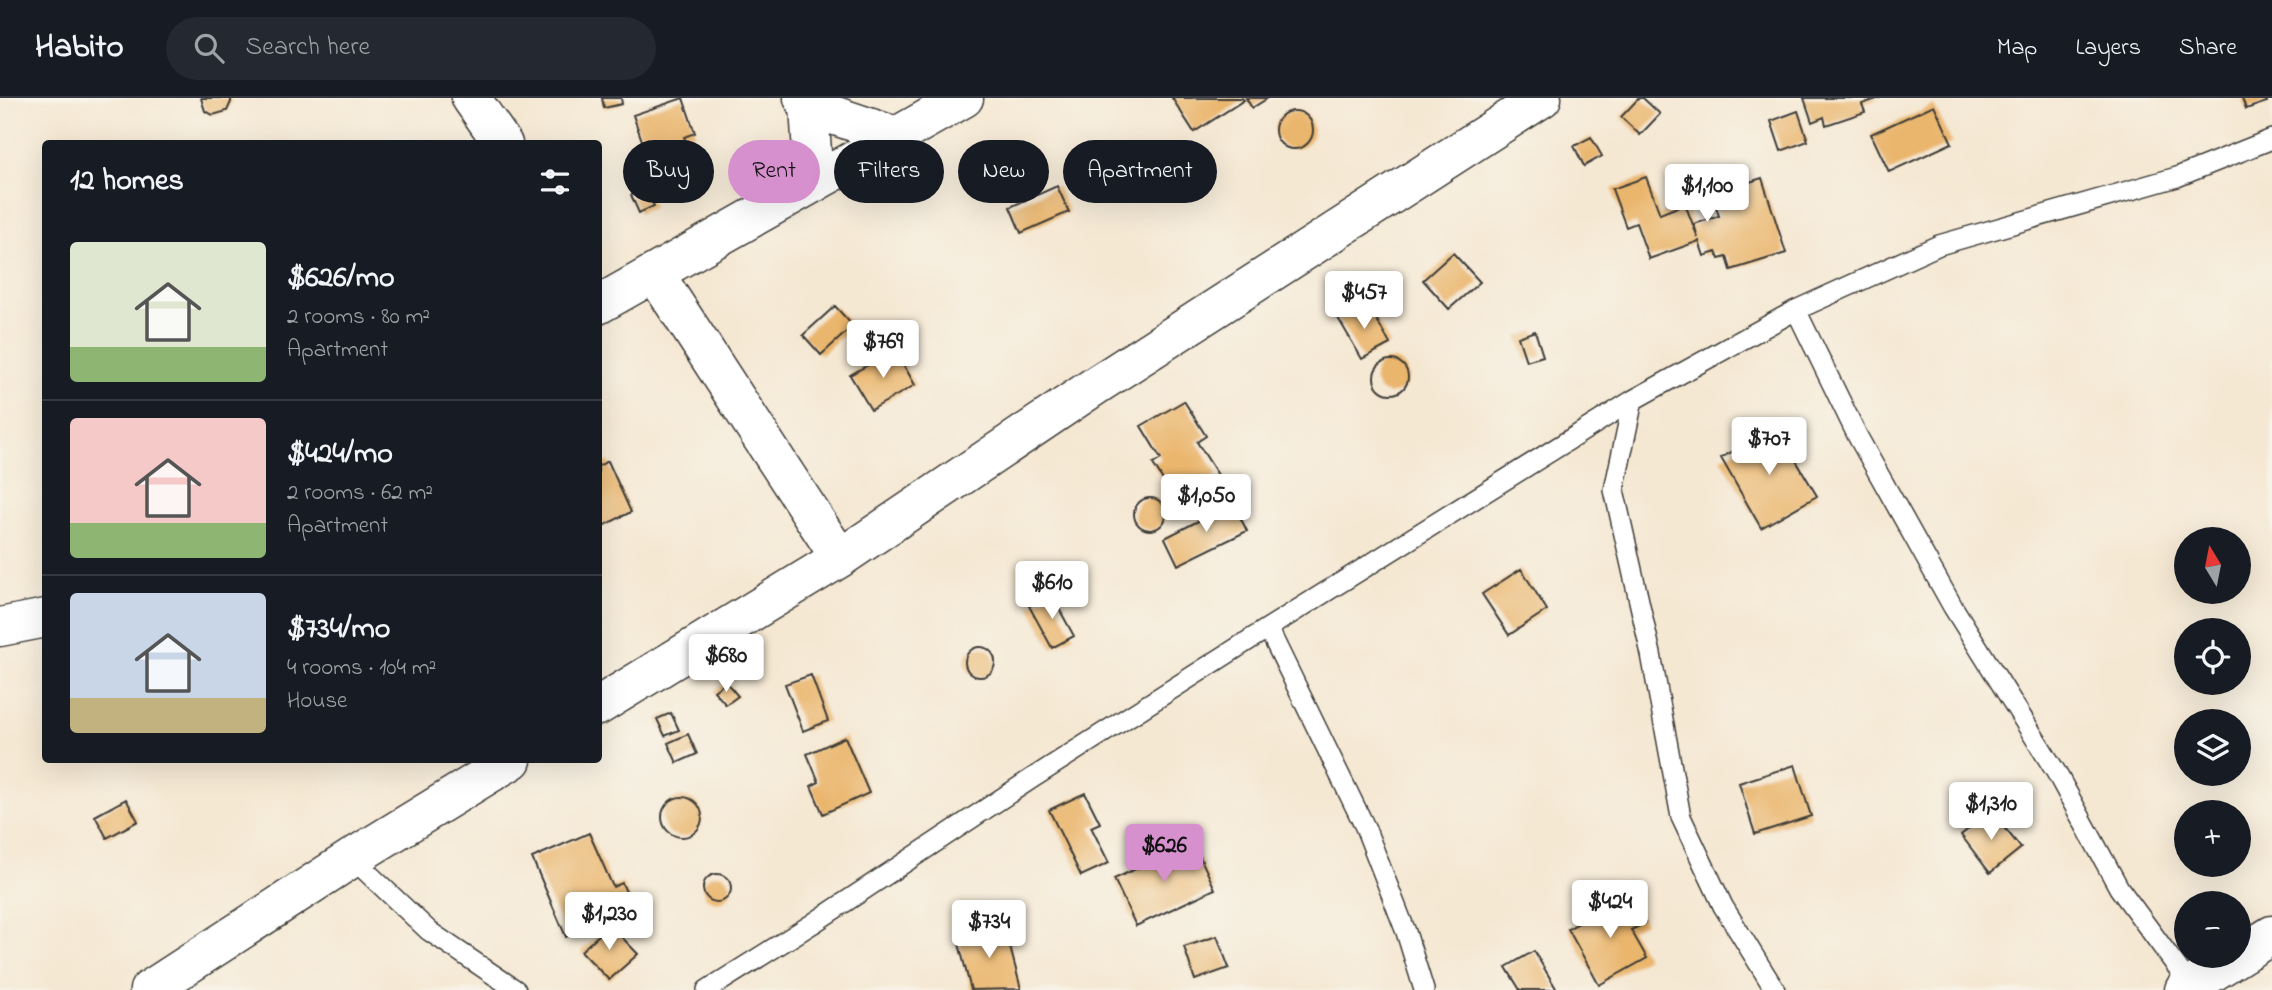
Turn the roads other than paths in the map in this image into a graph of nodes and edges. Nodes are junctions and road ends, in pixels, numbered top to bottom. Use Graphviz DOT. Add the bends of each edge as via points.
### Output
graph roads {
  1 [pos="471,98"];
  2 [pos="964,98"];
  3 [pos="1542,98"];
  4 [pos="806,103"];
  5 [pos="895,136"];
  6 [pos="2272,139"];
  7 [pos="500,140"];
  8 [pos="810,140"];
  9 [pos="820,180"];
  10 [pos="779,203"];
  11 [pos="655,274"];
  12 [pos="603,293"];
  13 [pos="1796,310"];
  14 [pos="1633,400"];
  15 [pos="840,558"];
  16 [pos="42,619"];
  17 [pos="0,627"];
  18 [pos="1268,628"];
  19 [pos="602,704"];
  20 [pos="507,763"];
  21 [pos="352,858"];
  22 [pos="2272,935"];
  23 [pos="2187,988"];
  24 [pos="149,990"];
  25 [pos="516,990"];
  26 [pos="707,990"];
  27 [pos="1424,990"];
  28 [pos="1775,990"];
  1 -- 7 [label="street"];
  2 -- 5 [label="street"];
  3 -- 15 [label="street" via="1107,378"];
  4 -- 5 [label="street"];
  4 -- 8 [label="street"];
  5 -- 9 [label="street"];
  6 -- 13 [label="lane" via="2177,177 1939,245"];
  10 -- 11 [label="street"];
  11 -- 12 [label="street"];
  11 -- 15 [label="street"];
  13 -- 14 [label="lane"];
  13 -- 23 [label="lane" via="1858,437 1953,607 2056,772 2119,888"];
  14 -- 18 [label="lane"];
  14 -- 28 [label="lane" via="1614,491 1681,817 1723,906"];
  15 -- 19 [label="street"];
  16 -- 17 [label="street"];
  18 -- 26 [label="lane"];
  18 -- 27 [label="lane" via="1365,827"];
  20 -- 21 [label="street"];
  21 -- 24 [label="street"];
  21 -- 25 [label="lane" via="429,931"];
  22 -- 23 [label="street"];
}
